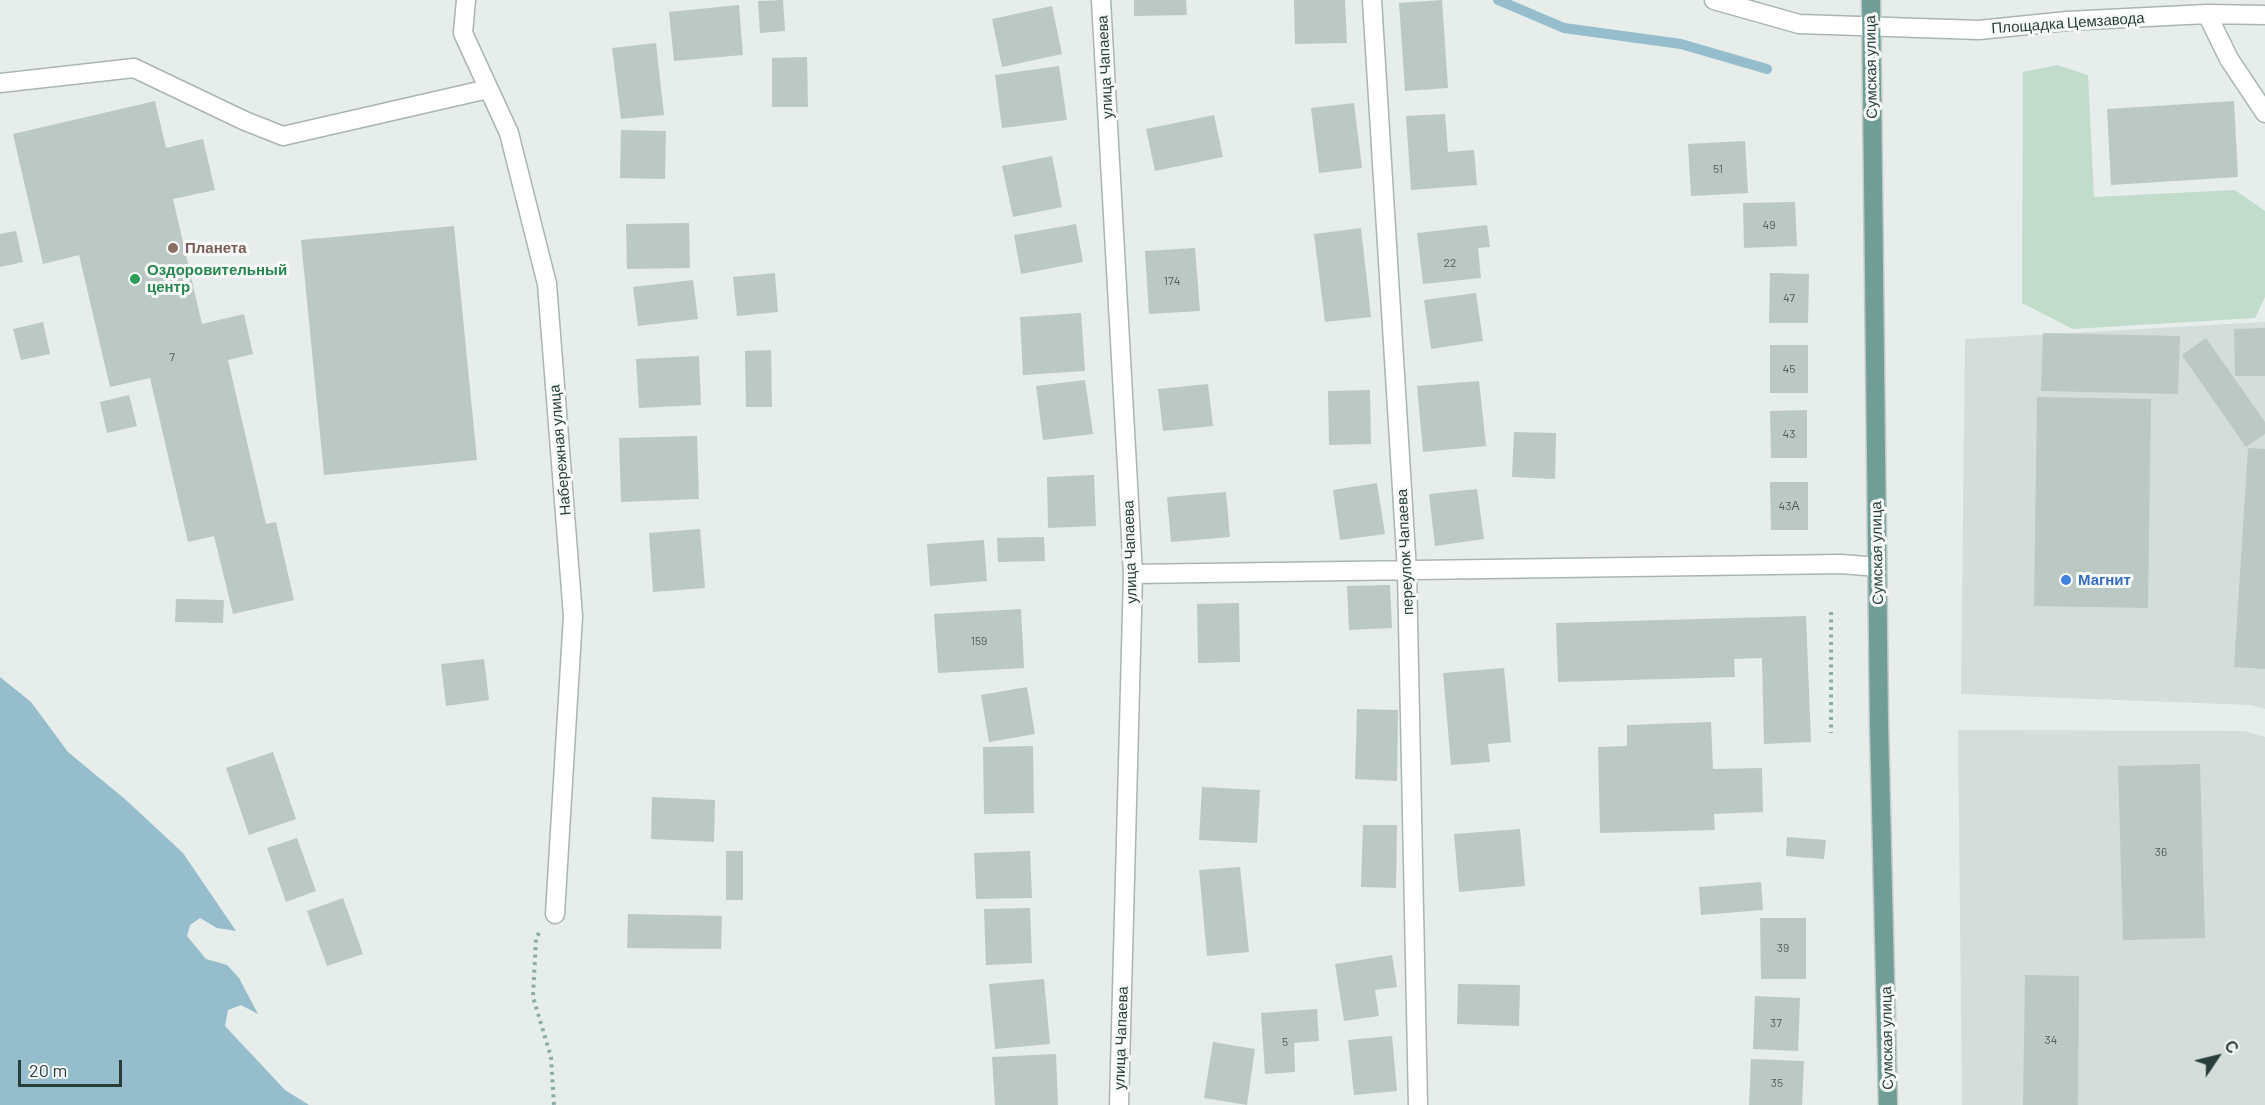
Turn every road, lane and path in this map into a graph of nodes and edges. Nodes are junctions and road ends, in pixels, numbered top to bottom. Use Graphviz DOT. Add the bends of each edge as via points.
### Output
graph roads {
  1 [pos="466,0"];
  2 [pos="1101,0"];
  3 [pos="1372,0"];
  4 [pos="1714,0"];
  5 [pos="1870,0"];
  6 [pos="2207,14"];
  7 [pos="2265,15"];
  8 [pos="1871,26"];
  9 [pos="0,83"];
  10 [pos="488,89"];
  11 [pos="2265,113"];
  12 [pos="1877,567"];
  13 [pos="1407,571"];
  14 [pos="1133,574"];
  15 [pos="1831,612"];
  16 [pos="1831,733"];
  17 [pos="555,914"];
  18 [pos="554,1105"];
  19 [pos="1119,1105"];
  20 [pos="1418,1105"];
  21 [pos="1888,1105"];
  1 -- 10 [label="street, Набережная улица" via="463,33"];
  2 -- 14 [label="street, улица Чапаева"];
  3 -- 13 [label="street, переулок Чапаева"];
  4 -- 8 [label="street, Площадка Цемзавода" via="1799,24"];
  5 -- 8 [label="main road, Сумская улица"];
  6 -- 7 [label="street, Площадка Цемзавода"];
  6 -- 8 [label="street, Площадка Цемзавода" via="1979,30"];
  6 -- 11 [label="street" via="2229,59"];
  8 -- 12 [label="main road, Сумская улица"];
  9 -- 10 [label="street" via="134,68 283,136"];
  10 -- 17 [label="street, Набережная улица" via="509,133 547,284 552,343 573,616"];
  12 -- 13 [label="street" via="1842,564"];
  12 -- 21 [label="main road, Сумская улица"];
  13 -- 14 [label="street"];
  13 -- 20 [label="street, переулок Чапаева"];
  14 -- 19 [label="street, улица Чапаева"];
  15 -- 16 [label="path"];
  17 -- 18 [label="path" via="536,938 533,997 551,1057"];
}
